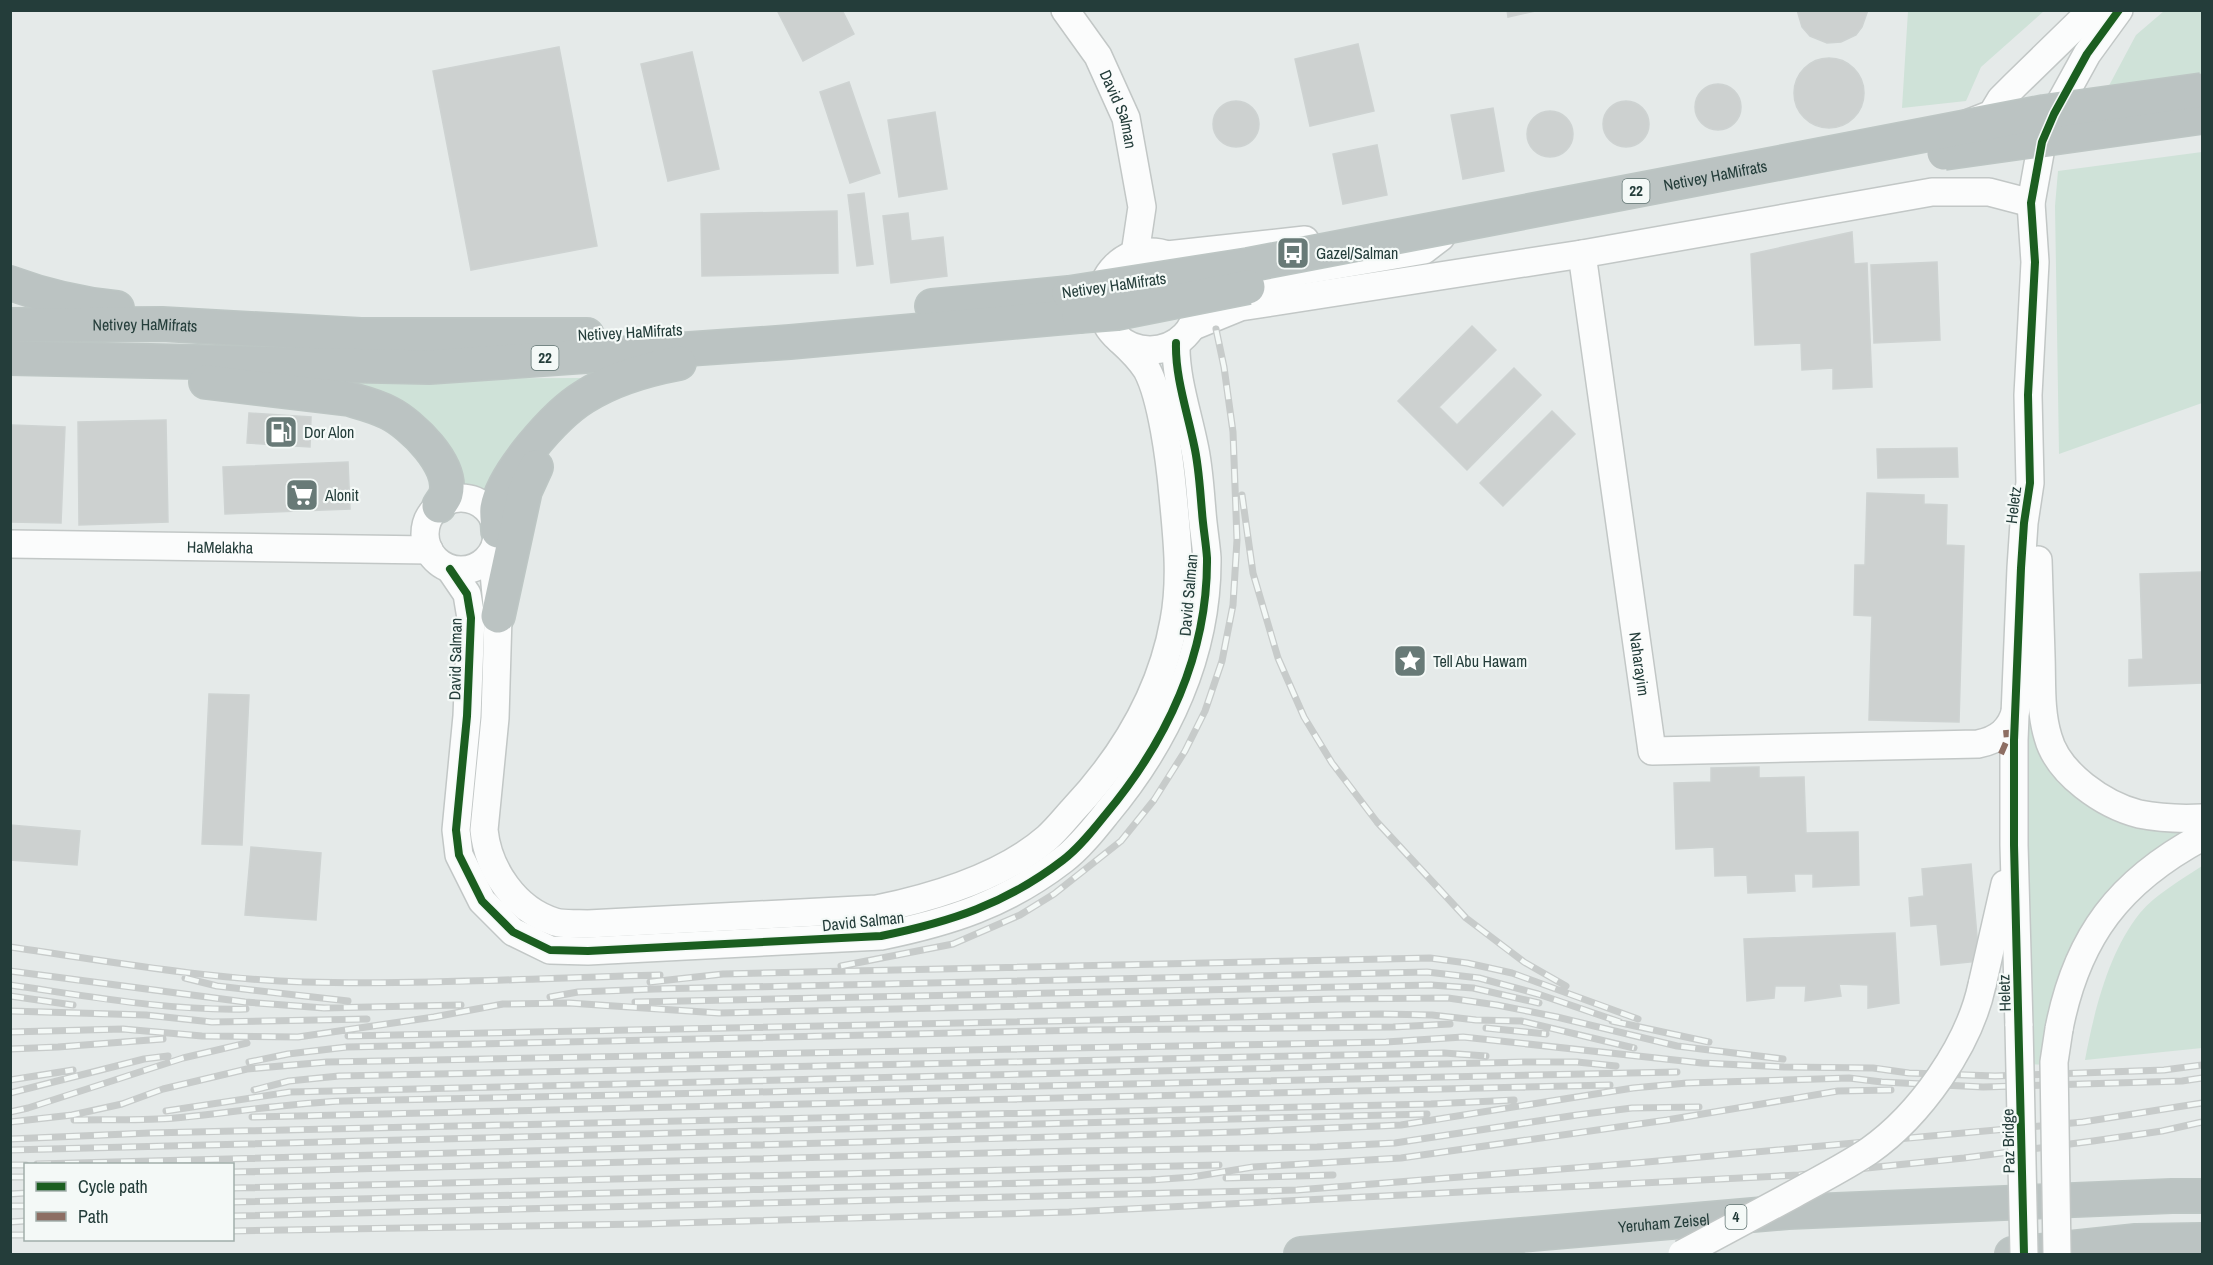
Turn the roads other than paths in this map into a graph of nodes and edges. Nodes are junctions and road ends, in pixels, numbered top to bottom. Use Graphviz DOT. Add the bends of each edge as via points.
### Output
graph roads {
  1 [pos="1065,10"];
  2 [pos="2092,10"];
  3 [pos="2119,10"];
  4 [pos="2202,90"];
  5 [pos="2202,117"];
  6 [pos="2031,203"];
  7 [pos="1448,225"];
  8 [pos="1135,254"];
  9 [pos="1582,254"];
  10 [pos="1167,255"];
  11 [pos="10,282"];
  12 [pos="1074,304"];
  13 [pos="1240,307"];
  14 [pos="10,325"];
  15 [pos="361,335"];
  16 [pos="1184,335"];
  17 [pos="1120,340"];
  18 [pos="790,342"];
  19 [pos="10,358"];
  20 [pos="612,382"];
  21 [pos="2030,483"];
  22 [pos="439,506"];
  23 [pos="497,538"];
  24 [pos="10,544"];
  25 [pos="429,550"];
  26 [pos="450,569"];
  27 [pos="498,616"];
  28 [pos="2016,705"];
  29 [pos="1978,744"];
  30 [pos="2014,767"];
  31 [pos="2202,818"];
  32 [pos="2202,837"];
  33 [pos="2014,845"];
  34 [pos="2019,1026"];
  35 [pos="2187,1196"];
  36 [pos="2202,1240"];
  37 [pos="1301,1254"];
  38 [pos="1682,1254"];
  39 [pos="2038,1254"];
  1 -- 8 [label="street, David Salman" via="1098,56 1126,118 1142,207"];
  2 -- 7 [label="street" via="2001,99 1992,114 1979,120"];
  3 -- 6 [label="street, Heletz" via="2087,54 2054,114 2042,142"];
  4 -- 12 [label="highway, Netivey HaMifrats / 22, bridge" via="2044,112 1248,266"];
  5 -- 12 [label="highway, Netivey HaMifrats / 22, bridge" via="1899,159 1117,313"];
  6 -- 9 [label="street" via="1989,192 1932,192"];
  6 -- 21 [label="street, Heletz" via="2035,262 2028,395"];
  7 -- 10 [label="street"];
  7 -- 13 [label="street" via="1441,237 1424,250 1295,272 1265,286"];
  8 -- 10 [label="street"];
  8 -- 17 [label="street" via="1111,272 1101,300 1109,329"];
  9 -- 13 [label="street"];
  9 -- 29 [label="street, Naharayim" via="1652,751"];
  10 -- 16 [label="street" via="1190,272 1196,285 1198,307"];
  11 -- 15 [label="highway" via="90,305"];
  12 -- 15 [label="highway, Netivey HaMifrats / 22" via="610,335"];
  12 -- 18 [label="highway, Netivey HaMifrats / 22"];
  13 -- 16 [label="street"];
  14 -- 15 [label="highway, Netivey HaMifrats / 22" via="162,324"];
  16 -- 17 [label="street" via="1162,348 1147,350"];
  16 -- 26 [label="street, David Salman" via="1175,364 1197,455 1207,556 1201,625 1180,698 1132,784 1065,859 969,914 881,936 588,951 550,950 513,932 482,901 459,855 456,830 471,618 467,594"];
  17 -- 27 [label="street, David Salman" via="1147,372 1170,459 1179,558 1174,620 1166,654 1155,687 1130,736 1078,804 1047,838 1020,857 959,888 877,909 588,924 556,922 529,909 504,884 486,848 484,830 495,718"];
  18 -- 19 [label="highway, Netivey HaMifrats / 22" via="429,367"];
  18 -- 20 [label="highway" via="669,365"];
  19 -- 22 [label="highway" via="370,404 409,425 436,458 446,476 446,494"];
  20 -- 23 [label="highway" via="583,398 531,447 512,474 497,507"];
  20 -- 27 [label="highway" via="575,413 544,450 525,491"];
  21 -- 28 [label="street, Heletz" via="2022,557"];
  21 -- 31 [label="street" via="2036,532 2041,695 2052,749 2073,775 2115,805 2163,817"];
  22 -- 23 [label="street" via="459,498 481,503 495,520"];
  22 -- 25 [label="street" via="426,526"];
  23 -- 26 [label="street" via="491,555 483,563 462,570"];
  23 -- 27 [label="street, David Salman" via="493,562"];
  24 -- 25 [label="street, HaMelakha"];
  25 -- 26 [label="street"];
  28 -- 29 [label="street" via="2010,724 2001,735"];
  28 -- 30 [label="street, Heletz"];
  29 -- 30 [label="street" via="2001,754"];
  30 -- 33 [label="street, Heletz"];
  32 -- 39 [label="street, bridge" via="2149,870 2120,897 2079,960 2069,984 2054,1062"];
  33 -- 34 [label="street, Heletz"];
  33 -- 38 [label="street, bridge" via="1973,1015 1934,1085 1892,1132 1869,1151"];
  34 -- 39 [label="street, Paz Bridge, bridge"];
  35 -- 37 [label="highway, Yeruham Zeisel / 4" via="1788,1212"];
  36 -- 39 [label="highway" via="2136,1241"];
}
